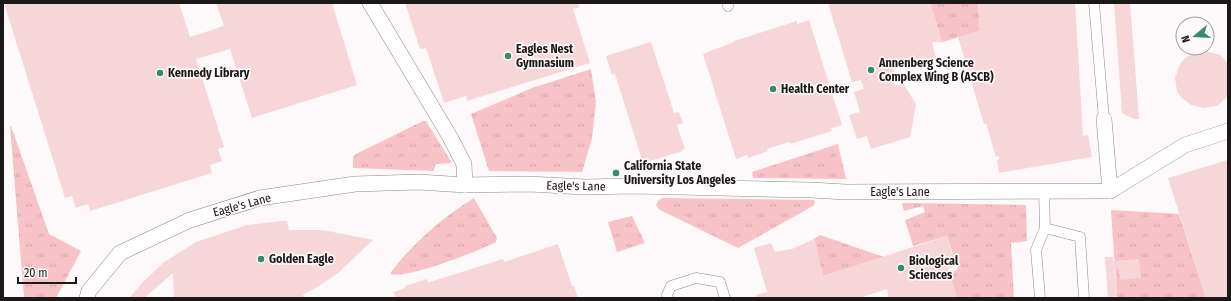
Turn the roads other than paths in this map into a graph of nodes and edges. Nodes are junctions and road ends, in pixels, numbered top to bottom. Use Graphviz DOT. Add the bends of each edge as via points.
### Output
graph roads {
  1 [pos="370,3"];
  2 [pos="1094,3"];
  3 [pos="1104,120"];
  4 [pos="1228,131"];
  5 [pos="465,185"];
  6 [pos="1044,191"];
  7 [pos="1110,191"];
  8 [pos="1045,228"];
  9 [pos="87,298"];
  10 [pos="668,298"];
  11 [pos="725,298"];
  12 [pos="1040,298"];
  13 [pos="1084,298"];
  1 -- 5 [label="street" via="450,137 464,164"];
  2 -- 3 [label="lane"];
  3 -- 7 [label="street"];
  4 -- 7 [label="street" via="1186,145"];
  5 -- 6 [label="street, Eagle's Lane" via="529,184 586,188 846,192"];
  5 -- 9 [label="street, Eagle's Lane" via="419,182 355,184 260,198 190,220 120,253"];
  6 -- 7 [label="street, Eagle's Lane"];
  6 -- 8 [label="lane"];
  8 -- 12 [label="lane" via="1036,250"];
  8 -- 13 [label="lane" via="1080,238"];
  10 -- 11 [label="lane" via="671,286 696,278 720,282"];
}
